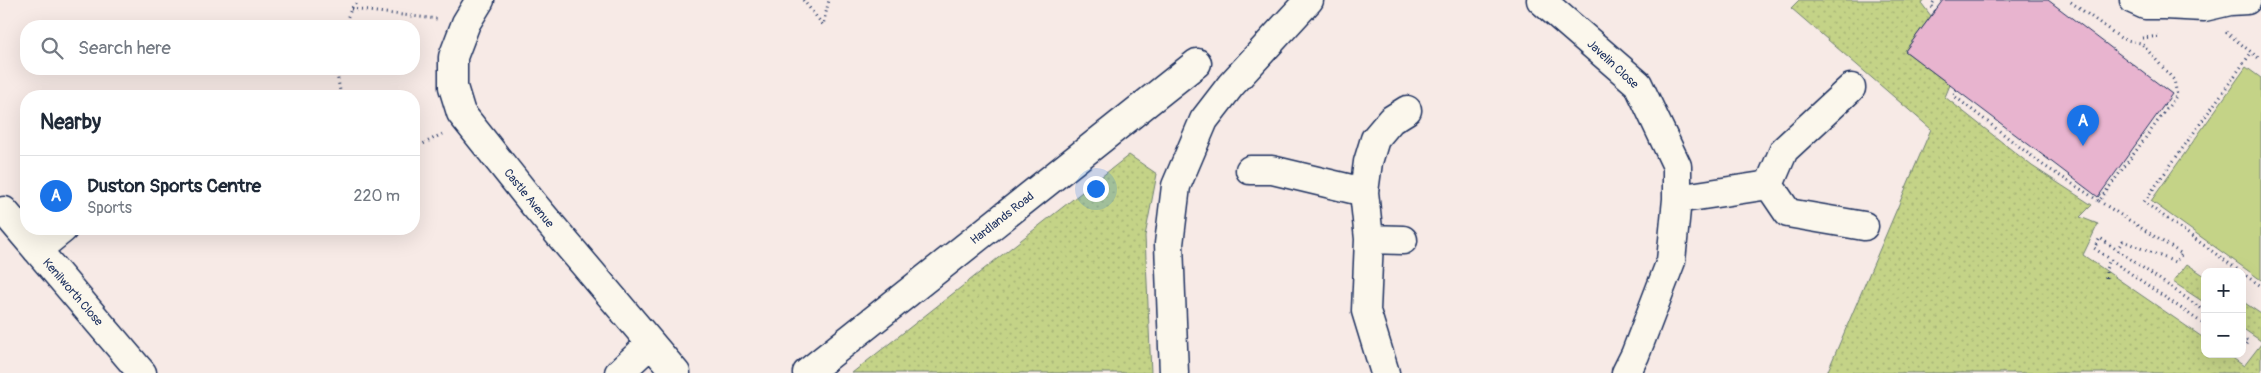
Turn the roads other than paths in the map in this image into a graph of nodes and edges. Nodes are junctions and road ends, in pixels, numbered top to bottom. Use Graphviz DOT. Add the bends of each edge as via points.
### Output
graph roads {
  1 [pos="480,0"];
  2 [pos="1309,0"];
  3 [pos="1542,0"];
  4 [pos="2134,0"];
  5 [pos="2248,0"];
  6 [pos="2167,2"];
  7 [pos="2261,4"];
  8 [pos="1197,63"];
  9 [pos="1850,88"];
  10 [pos="1407,110"];
  11 [pos="1250,170"];
  12 [pos="1769,184"];
  13 [pos="1364,192"];
  14 [pos="1677,199"];
  15 [pos="4,211"];
  16 [pos="1864,226"];
  17 [pos="20,230"];
  18 [pos="24,235"];
  19 [pos="55,235"];
  20 [pos="1369,239"];
  21 [pos="1403,240"];
  22 [pos="36,250"];
  23 [pos="650,344"];
  24 [pos="142,373"];
  25 [pos="619,373"];
  26 [pos="676,373"];
  27 [pos="807,373"];
  28 [pos="1174,373"];
  29 [pos="1385,373"];
  30 [pos="1626,373"];
  1 -- 23 [label="street, Castle Avenue" via="466,23 453,58 453,87 461,113"];
  2 -- 28 [label="street" via="1231,85 1204,120 1176,186 1169,244"];
  3 -- 14 [label="street, Javelin Close" via="1638,84 1677,166"];
  4 -- 6 [label="street" via="2145,5"];
  5 -- 6 [label="street" via="2204,7"];
  5 -- 7 [label="street"];
  8 -- 27 [label="street, Hardlands Road"];
  9 -- 12 [label="street" via="1784,150"];
  10 -- 13 [label="street" via="1391,120 1375,139"];
  11 -- 13 [label="street" via="1272,170"];
  12 -- 14 [label="street"];
  12 -- 16 [label="street" via="1788,213"];
  13 -- 20 [label="street"];
  14 -- 30 [label="street, Javelin Close" via="1671,262"];
  15 -- 17 [label="street, Kenilworth Close"];
  18 -- 22 [label="street, Kenilworth Close"];
  19 -- 22 [label="street"];
  20 -- 21 [label="street"];
  20 -- 29 [label="street" via="1366,311"];
  22 -- 24 [label="street, Kenilworth Close"];
  23 -- 25 [label="street"];
  23 -- 26 [label="street, Castle Avenue"];
}
